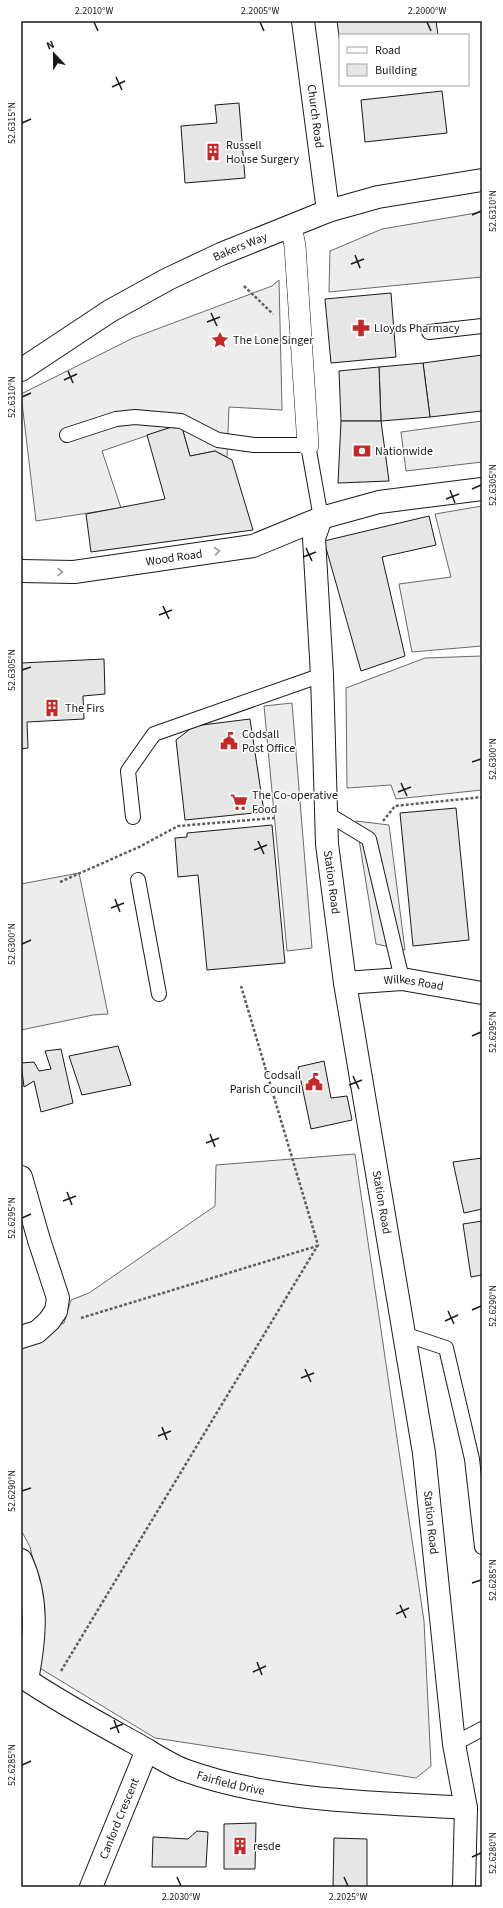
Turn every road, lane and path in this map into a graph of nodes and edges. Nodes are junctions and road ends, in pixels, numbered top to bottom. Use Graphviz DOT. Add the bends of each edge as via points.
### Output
graph roads {
  1 [pos="302,21"];
  2 [pos="482,180"];
  3 [pos="328,211"];
  4 [pos="291,226"];
  5 [pos="482,326"];
  6 [pos="429,332"];
  7 [pos="21,370"];
  8 [pos="67,435"];
  9 [pos="308,445"];
  10 [pos="482,489"];
  11 [pos="321,518"];
  12 [pos="21,571"];
  13 [pos="322,675"];
  14 [pos="482,797"];
  15 [pos="326,814"];
  16 [pos="133,817"];
  17 [pos="274,818"];
  18 [pos="370,839"];
  19 [pos="138,880"];
  20 [pos="60,882"];
  21 [pos="402,979"];
  22 [pos="345,983"];
  23 [pos="241,986"];
  24 [pos="482,993"];
  25 [pos="159,994"];
  26 [pos="21,1177"];
  27 [pos="318,1245"];
  28 [pos="81,1319"];
  29 [pos="404,1334"];
  30 [pos="21,1337"];
  31 [pos="482,1547"];
  32 [pos="21,1560"];
  33 [pos="24,1678"];
  34 [pos="48,1694"];
  35 [pos="482,1729"];
  36 [pos="454,1744"];
  37 [pos="147,1750"];
  38 [pos="466,1808"];
  39 [pos="91,1887"];
  40 [pos="464,1887"];
  1 -- 3 [label="street, Church Road"];
  2 -- 3 [label="street, Bakers Way" via="378,197"];
  3 -- 4 [label="street, Bakers Way"];
  4 -- 7 [label="street, Bakers Way" via="168,278 110,311"];
  4 -- 9 [label="street" via="296,254"];
  5 -- 6 [label="lane"];
  8 -- 9 [label="lane" via="116,419 135,417 181,421 218,440 254,445"];
  9 -- 11 [label="lane"];
  10 -- 11 [label="street, Wood Road" via="378,502"];
  12 -- 11 [label="street, Wood Road, one-way" via="74,572 253,546"];
  11 -- 13 [label="street, Station Road" via="314,538"];
  13 -- 15 [label="street, Station Road"];
  13 -- 16 [label="lane" via="154,734 128,771"];
  14 -- 18 [label="path" via="394,806"];
  15 -- 18 [label="lane"];
  15 -- 22 [label="street, Station Road" via="327,844"];
  17 -- 20 [label="path" via="178,826 139,848"];
  18 -- 21 [label="lane"];
  19 -- 25 [label="lane"];
  21 -- 22 [label="street, Wilkes Road"];
  21 -- 24 [label="street, Wilkes Road"];
  22 -- 29 [label="street, Station Road"];
  23 -- 27 [label="path"];
  26 -- 30 [label="street" via="38,1240 58,1298 56,1311 50,1322 37,1332"];
  27 -- 28 [label="path"];
  27 -- 34 [label="path"];
  29 -- 31 [label="lane" via="446,1348 472,1459"];
  29 -- 36 [label="street, Station Road" via="424,1453"];
  32 -- 33 [label="street" via="28,1575 35,1610 34,1643"];
  33 -- 34 [label="street, Fairfield Drive"];
  34 -- 37 [label="street, Fairfield Drive"];
  35 -- 36 [label="lane"];
  36 -- 38 [label="street, Station Road"];
  37 -- 38 [label="street, Fairfield Drive" via="183,1769 245,1787 366,1802"];
  37 -- 39 [label="street, Canford Crescent"];
  38 -- 40 [label="street, Station Road"];
}
